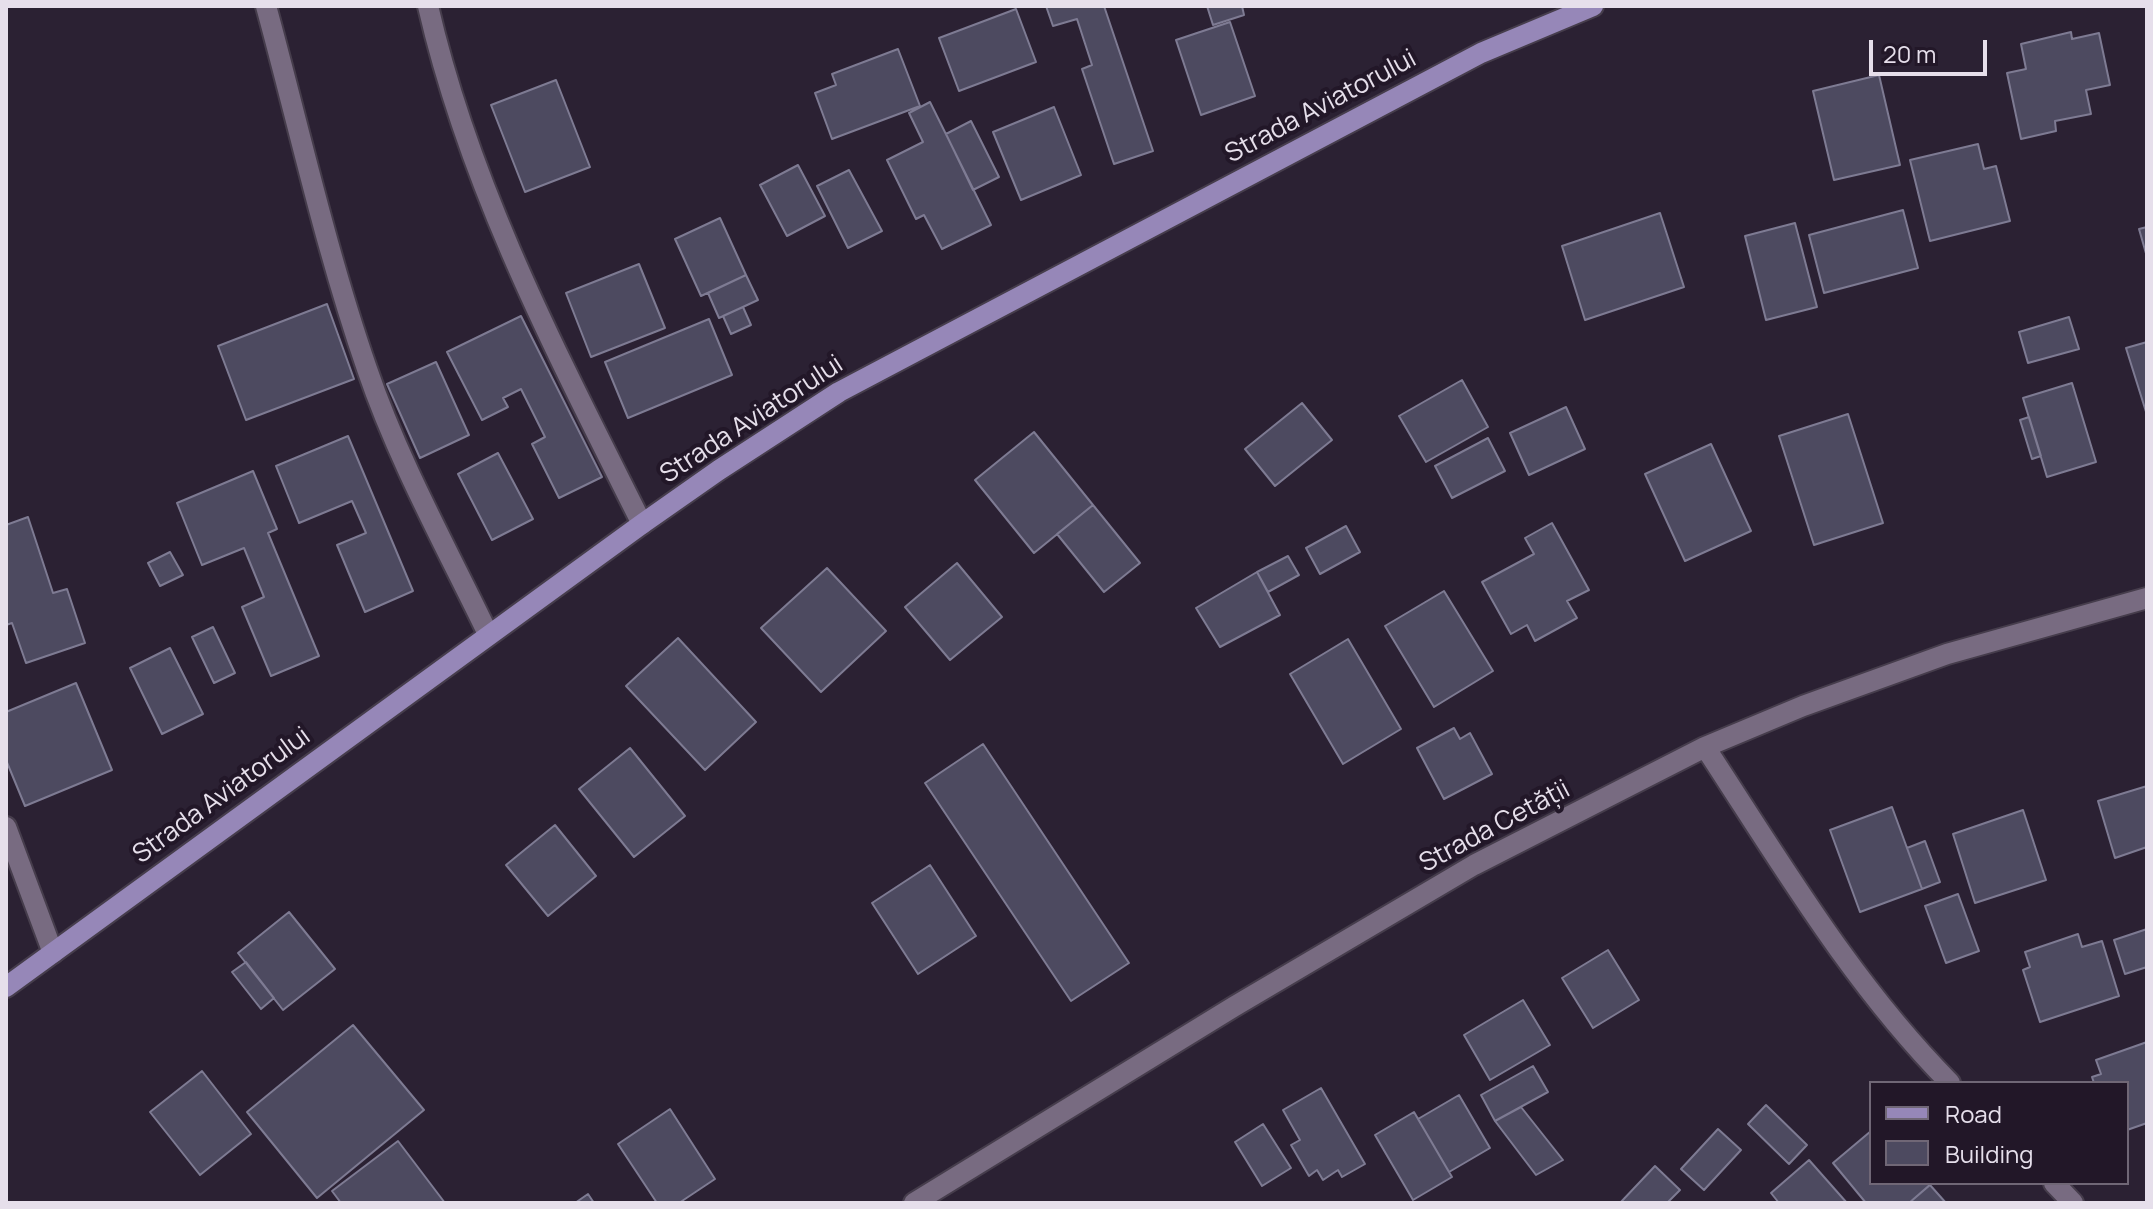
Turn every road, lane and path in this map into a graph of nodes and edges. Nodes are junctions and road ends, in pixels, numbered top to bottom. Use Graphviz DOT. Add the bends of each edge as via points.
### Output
graph roads {
  1 [pos="266,6"];
  2 [pos="428,6"];
  3 [pos="1593,6"];
  4 [pos="642,524"];
  5 [pos="2147,598"];
  6 [pos="488,634"];
  7 [pos="1705,747"];
  8 [pos="6,827"];
  9 [pos="53,953"];
  10 [pos="6,987"];
  11 [pos="1948,1081"];
  12 [pos="2056,1185"];
  13 [pos="914,1203"];
  14 [pos="2073,1203"];
  1 -- 6 [label="street" via="367,371"];
  2 -- 4 [label="street" via="479,178 559,358"];
  3 -- 4 [label="main road, Strada Aviatorului" via="1481,53 839,392"];
  4 -- 6 [label="main road, Strada Aviatorului"];
  5 -- 7 [label="street, Strada Cetății" via="1947,654"];
  6 -- 9 [label="main road, Strada Aviatorului"];
  7 -- 11 [label="street" via="1865,986"];
  7 -- 13 [label="street, Strada Cetății" via="1474,865"];
  8 -- 9 [label="street"];
  9 -- 10 [label="main road, Strada Aviatorului"];
  12 -- 14 [label="street"];
}
